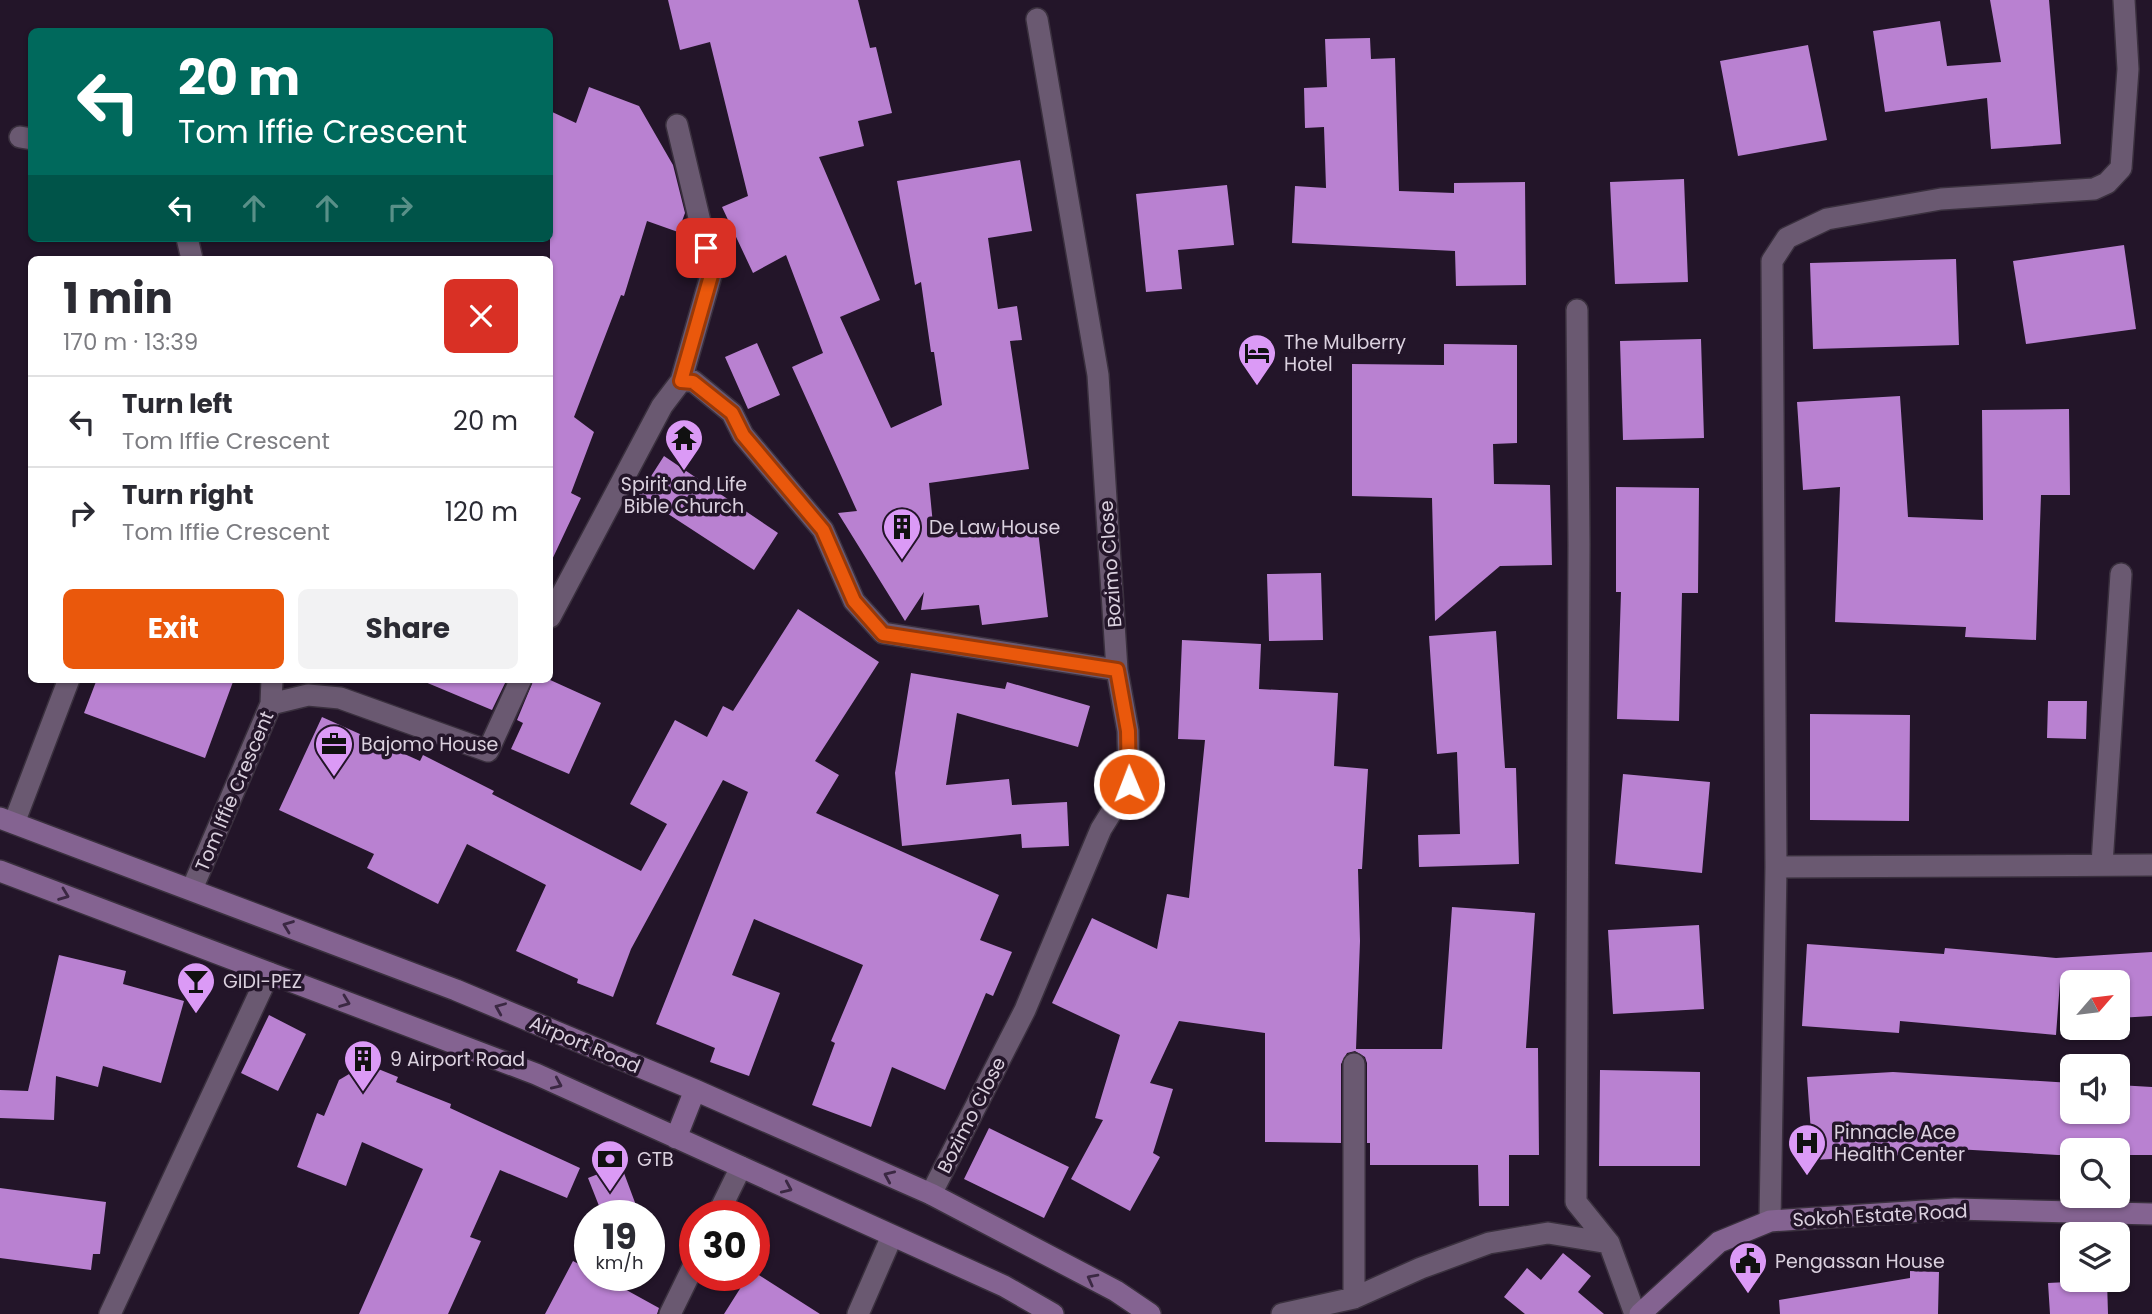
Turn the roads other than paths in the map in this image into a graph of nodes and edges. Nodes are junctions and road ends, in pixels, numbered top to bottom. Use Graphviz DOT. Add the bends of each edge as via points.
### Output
graph roads {
  1 [pos="2124,0"];
  2 [pos="1037,19"];
  3 [pos="677,125"];
  4 [pos="1577,310"];
  5 [pos="681,381"];
  6 [pos="2121,574"];
  7 [pos="553,611"];
  8 [pos="1117,670"];
  9 [pos="67,683"];
  10 [pos="272,683"];
  11 [pos="519,683"];
  12 [pos="271,704"];
  13 [pos="7,821"];
  14 [pos="2102,864"];
  15 [pos="2152,865"];
  16 [pos="1776,867"];
  17 [pos="0,871"];
  18 [pos="192,889"];
  19 [pos="269,973"];
  20 [pos="1354,1064"];
  21 [pos="695,1090"];
  22 [pos="676,1138"];
  23 [pos="741,1167"];
  24 [pos="930,1194"];
  25 [pos="725,1200"];
  26 [pos="2152,1214"];
  27 [pos="1770,1221"];
  28 [pos="892,1236"];
  29 [pos="1609,1243"];
  30 [pos="681,1291"];
  31 [pos="1354,1298"];
  32 [pos="110,1314"];
  33 [pos="670,1314"];
  34 [pos="858,1314"];
  35 [pos="1053,1314"];
  36 [pos="1150,1314"];
  37 [pos="1283,1314"];
  38 [pos="1635,1314"];
  39 [pos="1640,1314"];
  1 -- 16 [label="street" via="2128,69 2121,168 2107,183 2094,190 1941,200 1827,219 1787,238 1772,261"];
  2 -- 8 [label="street, Bozimo Close" via="1098,374"];
  3 -- 5 [label="street" via="712,272"];
  4 -- 29 [label="street" via="1576,1202"];
  5 -- 7 [label="street" via="662,406"];
  5 -- 8 [label="street" via="693,382 732,413 743,435 823,530 854,601 883,634"];
  6 -- 14 [label="street"];
  8 -- 24 [label="street, Bozimo Close" via="1128,731 1129,784 1101,829 1025,1010"];
  9 -- 13 [label="street"];
  10 -- 12 [label="street"];
  11 -- 12 [label="street, Tom Iffie Crescent" via="488,751 340,698 308,695"];
  12 -- 18 [label="street, Tom Iffie Crescent"];
  13 -- 18 [label="main road, Airport Road"];
  14 -- 15 [label="street"];
  14 -- 16 [label="street"];
  16 -- 27 [label="street"];
  17 -- 19 [label="main road, one-way"];
  21 -- 18 [label="main road, Airport Road, one-way" via="456,989"];
  19 -- 22 [label="main road, one-way" via="536,1074"];
  19 -- 32 [label="street"];
  20 -- 31 [label="street"];
  21 -- 22 [label="main road"];
  24 -- 21 [label="main road, Airport Road, one-way"];
  22 -- 23 [label="main road"];
  23 -- 25 [label="street"];
  23 -- 28 [label="main road, one-way"];
  36 -- 24 [label="main road, Airport Road, one-way"];
  26 -- 27 [label="main road, Sokoh Estate Road" via="1955,1209"];
  27 -- 39 [label="main road, Sokoh Estate Road" via="1719,1242"];
  28 -- 34 [label="street"];
  28 -- 35 [label="main road" via="1004,1286"];
  29 -- 31 [label="street" via="1548,1233 1489,1243"];
  29 -- 38 [label="street"];
  30 -- 33 [label="street"];
  31 -- 37 [label="street"];
}
